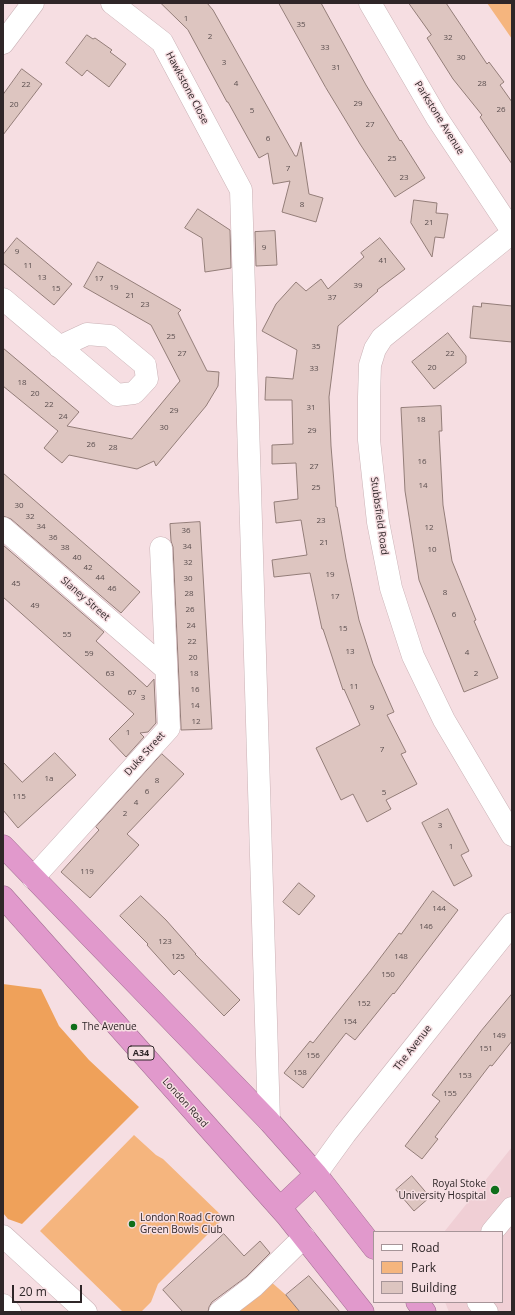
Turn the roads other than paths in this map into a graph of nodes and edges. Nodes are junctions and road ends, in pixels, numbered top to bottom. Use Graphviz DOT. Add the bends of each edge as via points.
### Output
graph roads {
  1 [pos="33,3"];
  2 [pos="112,3"];
  3 [pos="370,3"];
  4 [pos="3,43"];
  5 [pos="512,232"];
  6 [pos="3,299"];
  7 [pos="59,347"];
  8 [pos="3,528"];
  9 [pos="161,548"];
  10 [pos="166,669"];
  11 [pos="512,835"];
  12 [pos="3,846"];
  13 [pos="33,878"];
  14 [pos="3,897"];
  15 [pos="512,924"];
  16 [pos="269,1121"];
  17 [pos="316,1174"];
  18 [pos="280,1208"];
  19 [pos="512,1208"];
  20 [pos="493,1231"];
  21 [pos="3,1236"];
  22 [pos="304,1237"];
  23 [pos="373,1247"];
  24 [pos="418,1303"];
  25 [pos="479,1303"];
  26 [pos="3,1305"];
  27 [pos="10,1312"];
  28 [pos="86,1312"];
  29 [pos="220,1312"];
  30 [pos="363,1312"];
  31 [pos="425,1312"];
  32 [pos="487,1312"];
  1 -- 4 [label="street"];
  2 -- 16 [label="street, Hawkstone Close" via="162,42 241,190"];
  3 -- 5 [label="street, Parkstone Avenue" via="437,118"];
  5 -- 11 [label="street, Stubbsfield Road" via="382,338 370,364 369,440 378,522 391,588 413,656 444,720"];
  6 -- 7 [label="street"];
  8 -- 10 [label="street, Slaney Street"];
  9 -- 10 [label="street, Duke Street"];
  10 -- 13 [label="street, Duke Street" via="169,728"];
  12 -- 13 [label="highway"];
  13 -- 16 [label="highway"];
  14 -- 18 [label="highway, London Road / A34"];
  15 -- 17 [label="street, The Avenue"];
  16 -- 17 [label="highway"];
  17 -- 18 [label="highway"];
  17 -- 23 [label="highway"];
  18 -- 22 [label="highway, London Road / A34"];
  19 -- 20 [label="street"];
  21 -- 28 [label="street"];
  22 -- 29 [label="street" via="254,1286"];
  22 -- 30 [label="highway, London Road / A34"];
  24 -- 31 [label="highway"];
  25 -- 32 [label="street"];
  26 -- 27 [label="street"];
}
